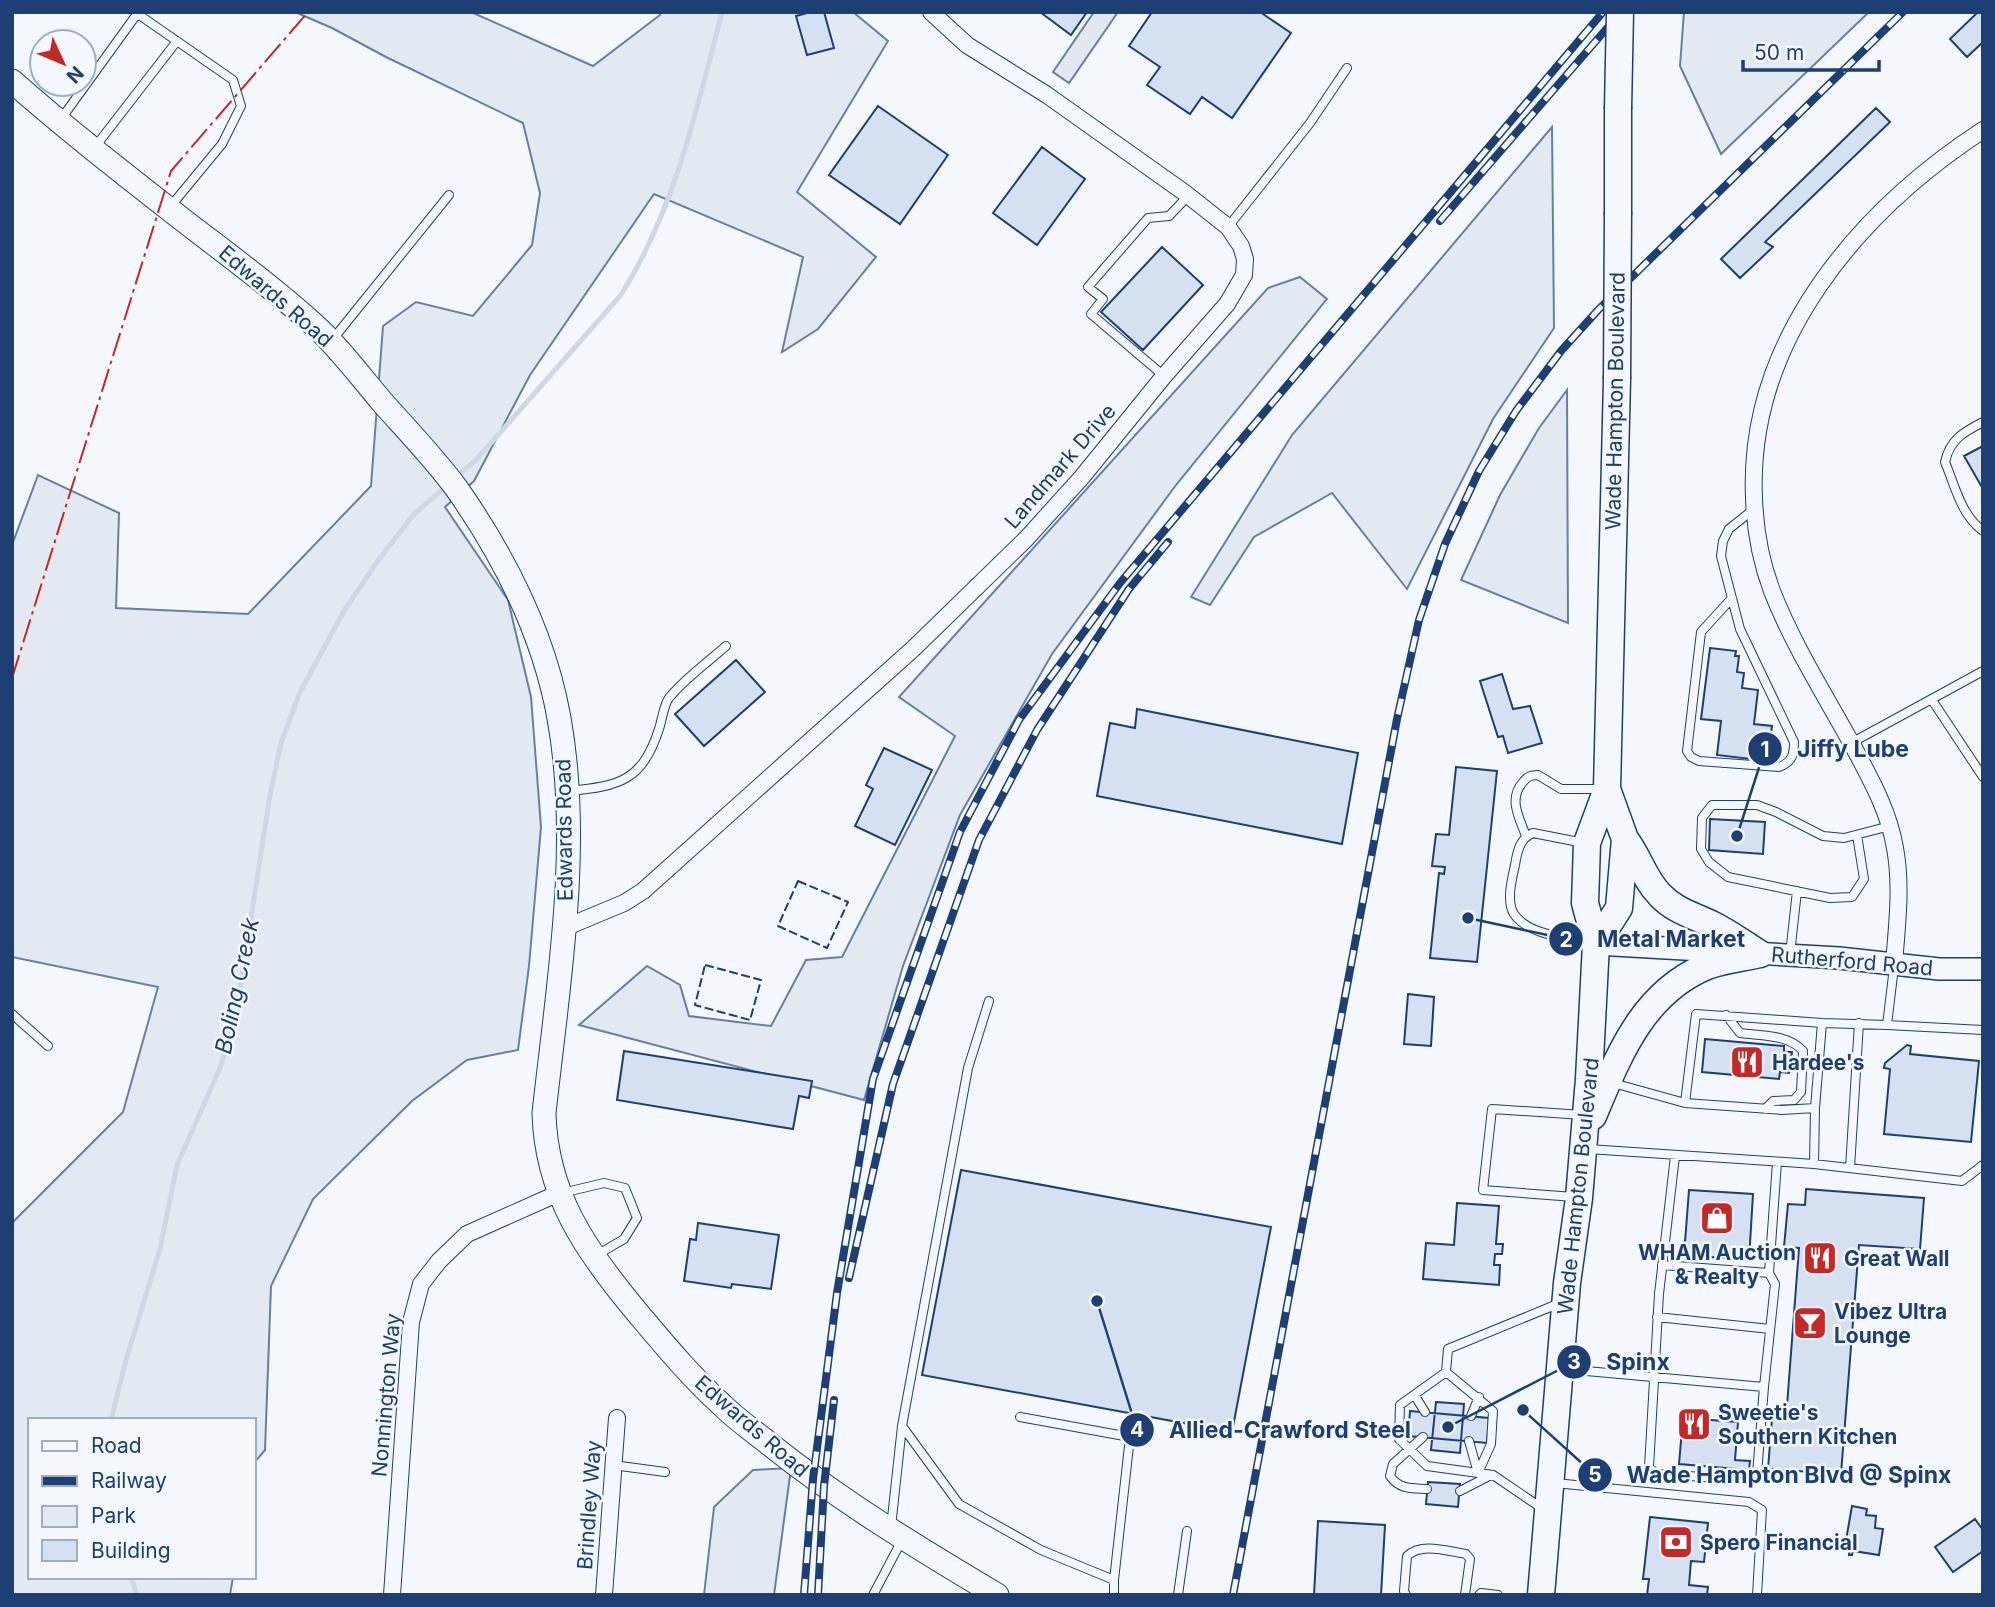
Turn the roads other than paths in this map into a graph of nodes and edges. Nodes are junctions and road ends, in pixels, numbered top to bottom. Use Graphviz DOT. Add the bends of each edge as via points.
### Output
graph roads {
  1 [pos="930,12"];
  2 [pos="1620,12"];
  3 [pos="136,13"];
  4 [pos="177,41"];
  5 [pos="1347,68"];
  6 [pos="12,81"];
  7 [pos="59,122"];
  8 [pos="1983,130"];
  9 [pos="93,150"];
  10 [pos="449,195"];
  11 [pos="1188,195"];
  12 [pos="169,209"];
  13 [pos="1228,227"];
  14 [pos="331,342"];
  15 [pos="1164,376"];
  16 [pos="1983,422"];
  17 [pos="1754,509"];
  18 [pos="1983,531"];
  19 [pos="1732,598"];
  20 [pos="726,646"];
  21 [pos="1983,671"];
  22 [pos="1932,700"];
  23 [pos="1851,743"];
  24 [pos="1983,777"];
  25 [pos="1607,789"];
  26 [pos="566,791"];
  27 [pos="1890,827"];
  28 [pos="1857,835"];
  29 [pos="1526,836"];
  30 [pos="1625,839"];
  31 [pos="1587,844"];
  32 [pos="1797,891"];
  33 [pos="564,928"];
  34 [pos="1596,944"];
  35 [pos="1760,954"];
  36 [pos="1790,956"];
  37 [pos="1894,964"];
  38 [pos="1983,969"];
  39 [pos="989,1001"];
  40 [pos="12,1014"];
  41 [pos="1726,1015"];
  42 [pos="1822,1023"];
  43 [pos="1859,1023"];
  44 [pos="1887,1025"];
  45 [pos="1983,1030"];
  46 [pos="48,1046"];
  47 [pos="1599,1080"];
  48 [pos="1685,1103"];
  49 [pos="1815,1108"];
  50 [pos="1765,1109"];
  51 [pos="1584,1135"];
  52 [pos="1675,1156"];
  53 [pos="1777,1162"];
  54 [pos="1814,1164"];
  55 [pos="1983,1165"];
  56 [pos="1850,1168"];
  57 [pos="559,1193"];
  58 [pos="1578,1198"];
  59 [pos="594,1256"];
  60 [pos="1662,1265"];
  61 [pos="1769,1273"];
  62 [pos="1566,1301"];
  63 [pos="1657,1317"];
  64 [pos="1770,1329"];
  65 [pos="1560,1369"];
  66 [pos="1446,1372"];
  67 [pos="1653,1377"];
  68 [pos="1764,1387"];
  69 [pos="1415,1396"];
  70 [pos="1479,1397"];
  71 [pos="1425,1412"];
  72 [pos="1471,1416"];
  73 [pos="1020,1417"];
  74 [pos="617,1418"];
  75 [pos="902,1426"];
  76 [pos="1423,1437"];
  77 [pos="1469,1441"];
  78 [pos="1409,1449"];
  79 [pos="613,1465"];
  80 [pos="665,1472"];
  81 [pos="1478,1473"];
  82 [pos="1493,1475"];
  83 [pos="1551,1482"];
  84 [pos="1427,1489"];
  85 [pos="1460,1491"];
  86 [pos="1548,1513"];
  87 [pos="1187,1531"];
  88 [pos="897,1533"];
  89 [pos="1114,1580"];
  90 [pos="392,1595"];
  91 [pos="604,1595"];
  92 [pos="873,1595"];
  93 [pos="997,1595"];
  94 [pos="1114,1595"];
  95 [pos="1178,1595"];
  96 [pos="1406,1595"];
  97 [pos="1465,1595"];
  98 [pos="1479,1595"];
  99 [pos="1498,1595"];
  100 [pos="1541,1595"];
  101 [pos="1757,1595"];
  1 -- 11 [label="street, Landmark Drive" via="967,45 1047,95"];
  2 -- 25 [label="main road, Wade Hampton Boulevard, bridge"];
  3 -- 4 [label="lane"];
  3 -- 7 [label="lane"];
  4 -- 9 [label="lane"];
  4 -- 12 [label="lane" via="233,80 241,106 222,144"];
  5 -- 13 [label="lane"];
  6 -- 7 [label="main road, Edwards Road"];
  7 -- 9 [label="main road, Edwards Road"];
  8 -- 17 [label="street" via="1882,210 1841,254 1809,299 1782,349 1765,397 1756,438"];
  9 -- 12 [label="main road, Edwards Road"];
  10 -- 14 [label="lane"];
  11 -- 13 [label="street, Landmark Drive"];
  11 -- 15 [label="lane" via="1169,216 1148,218 1088,287 1103,299 1091,314"];
  12 -- 14 [label="main road, Edwards Road" via="276,292"];
  13 -- 15 [label="street, Landmark Drive" via="1245,259 1241,282"];
  14 -- 26 [label="main road, Edwards Road" via="456,488 513,581 540,643 559,719"];
  15 -- 33 [label="street, Landmark Drive" via="1026,540 914,648 643,891"];
  16 -- 18 [label="lane" via="1951,443 1945,462 1965,511"];
  17 -- 19 [label="lane" via="1729,529 1723,541 1721,556"];
  17 -- 23 [label="street" via="1771,589"];
  19 -- 19 [label="lane" via="1740,629 1794,741 1789,763 1779,767 1699,761 1687,751 1701,632"];
  20 -- 26 [label="lane" via="667,700 644,765 599,788"];
  21 -- 22 [label="lane"];
  22 -- 23 [label="lane"];
  22 -- 24 [label="lane"];
  23 -- 27 [label="street" via="1875,786"];
  25 -- 29 [label="lane" via="1561,789 1538,775 1527,778 1517,790 1514,804"];
  25 -- 30 [label="main road, Wade Hampton Boulevard"];
  25 -- 31 [label="main road, Wade Hampton Boulevard"];
  26 -- 33 [label="main road, Edwards Road"];
  27 -- 28 [label="lane"];
  27 -- 37 [label="street" via="1899,878"];
  28 -- 32 [label="lane" via="1864,879 1852,897"];
  28 -- 32 [label="lane" via="1823,836 1756,805 1712,805 1702,818 1701,849 1709,862 1728,877"];
  29 -- 31 [label="lane" via="1533,833"];
  29 -- 34 [label="lane" via="1514,866 1513,914 1533,929"];
  30 -- 34 [label="main road, Wade Hampton Boulevard" via="1619,908"];
  30 -- 35 [label="main road" via="1650,884 1667,902"];
  31 -- 34 [label="main road, Wade Hampton Boulevard" via="1585,904"];
  32 -- 36 [label="lane"];
  33 -- 57 [label="main road, Edwards Road" via="544,1114 547,1152"];
  34 -- 35 [label="street, Rutherford Road"];
  34 -- 47 [label="main road, Wade Hampton Boulevard"];
  35 -- 36 [label="street, Rutherford Road"];
  35 -- 47 [label="main road, Wade Hampton Boulevard" via="1709,965 1675,983 1655,1001"];
  36 -- 37 [label="street, Rutherford Road"];
  37 -- 38 [label="street, Rutherford Road"];
  37 -- 44 [label="lane"];
  39 -- 75 [label="lane" via="968,1068"];
  40 -- 46 [label="lane"];
  41 -- 42 [label="lane"];
  41 -- 48 [label="lane" via="1696,1014"];
  41 -- 50 [label="lane" via="1740,1033 1787,1039 1803,1051 1801,1092 1794,1100 1773,1101"];
  42 -- 43 [label="lane"];
  42 -- 49 [label="lane"];
  43 -- 44 [label="lane"];
  43 -- 56 [label="lane"];
  44 -- 45 [label="lane"];
  47 -- 48 [label="lane"];
  47 -- 51 [label="main road, Wade Hampton Boulevard"];
  48 -- 50 [label="lane"];
  49 -- 50 [label="lane"];
  49 -- 54 [label="lane"];
  51 -- 52 [label="lane"];
  51 -- 58 [label="main road, Wade Hampton Boulevard"];
  51 -- 58 [label="lane" via="1492,1109 1483,1190"];
  52 -- 53 [label="lane"];
  52 -- 60 [label="lane"];
  53 -- 54 [label="lane"];
  53 -- 61 [label="lane"];
  54 -- 56 [label="lane"];
  55 -- 56 [label="lane" via="1962,1181"];
  57 -- 59 [label="main road, Edwards Road"];
  57 -- 59 [label="lane" via="604,1183 625,1188 637,1218 624,1239"];
  57 -- 90 [label="street, Nonnington Way" via="467,1234 421,1284 411,1322"];
  58 -- 62 [label="main road, Wade Hampton Boulevard"];
  59 -- 88 [label="main road, Edwards Road" via="658,1337 722,1406 824,1486"];
  60 -- 61 [label="lane"];
  60 -- 63 [label="lane"];
  61 -- 64 [label="lane" via="1775,1283"];
  62 -- 65 [label="main road, Wade Hampton Boulevard"];
  62 -- 66 [label="lane" via="1448,1349"];
  63 -- 64 [label="lane"];
  63 -- 67 [label="lane"];
  64 -- 68 [label="lane"];
  65 -- 67 [label="lane"];
  65 -- 83 [label="main road, Wade Hampton Boulevard"];
  66 -- 69 [label="lane"];
  66 -- 70 [label="lane"];
  67 -- 68 [label="lane"];
  67 -- 68 [label="lane" via="1649,1467 1656,1474 1752,1480 1757,1474"];
  69 -- 71 [label="lane"];
  69 -- 78 [label="lane" via="1401,1405 1399,1439"];
  70 -- 72 [label="lane"];
  70 -- 81 [label="lane" via="1493,1412 1491,1444"];
  73 -- 89 [label="lane" via="1130,1437"];
  74 -- 79 [label="street, Brindley Way"];
  75 -- 88 [label="lane"];
  75 -- 89 [label="lane" via="960,1504 1041,1550"];
  76 -- 78 [label="lane"];
  77 -- 81 [label="lane"];
  78 -- 81 [label="lane" via="1427,1466"];
  78 -- 84 [label="lane" via="1393,1464 1390,1476 1404,1488"];
  79 -- 80 [label="lane"];
  79 -- 91 [label="street, Brindley Way"];
  81 -- 82 [label="lane"];
  82 -- 85 [label="lane"];
  82 -- 86 [label="lane"];
  83 -- 86 [label="main road, Wade Hampton Boulevard"];
  83 -- 101 [label="lane" via="1749,1502 1762,1510"];
  86 -- 100 [label="main road, Wade Hampton Boulevard"];
  87 -- 95 [label="lane"];
  88 -- 92 [label="lane"];
  88 -- 93 [label="main road, Edwards Road"];
  89 -- 94 [label="lane"];
  96 -- 97 [label="lane" via="1407,1556 1422,1548 1466,1554 1470,1559"];
  98 -- 99 [label="lane"];
}
